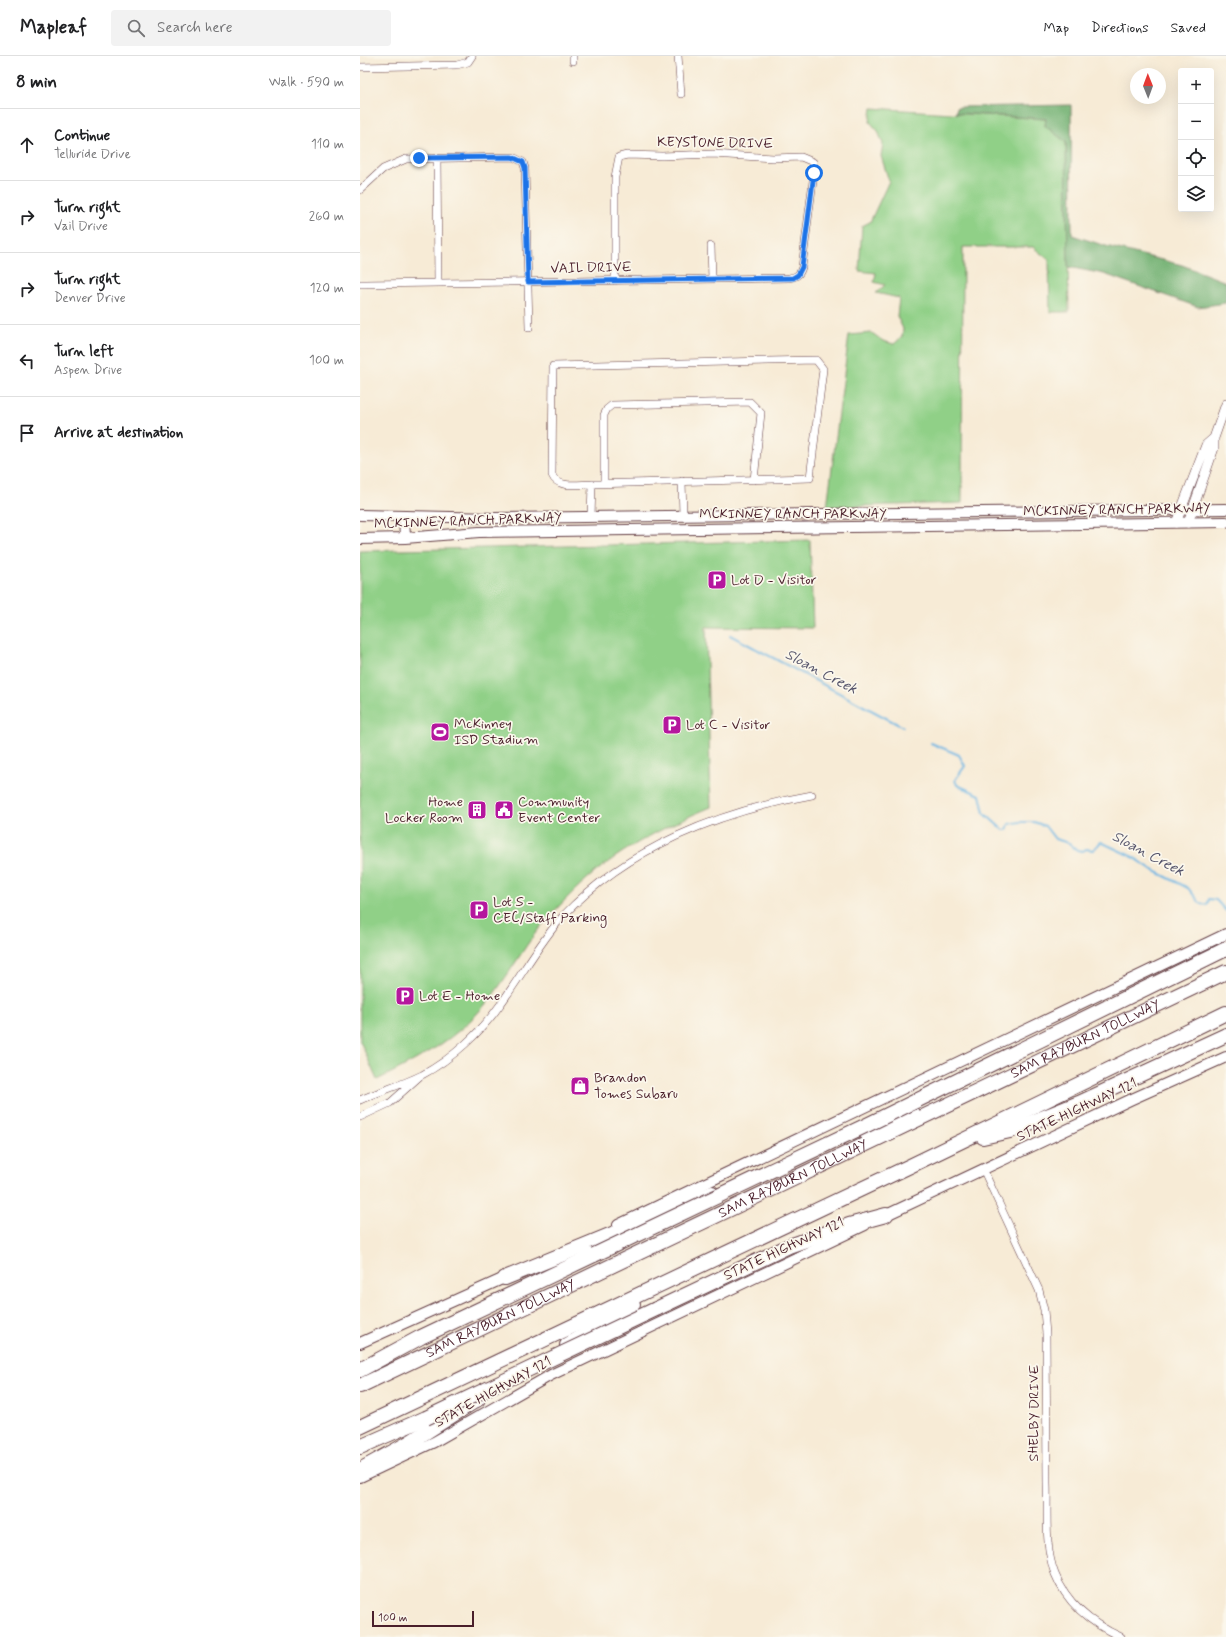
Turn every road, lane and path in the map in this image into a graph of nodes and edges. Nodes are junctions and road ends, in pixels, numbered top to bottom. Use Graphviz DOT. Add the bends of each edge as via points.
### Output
graph roads {
  1 [pos="472,56"];
  2 [pos="678,56"];
  3 [pos="360,67"];
  4 [pos="681,94"];
  5 [pos="437,158"];
  6 [pos="363,181"];
  7 [pos="360,190"];
  8 [pos="711,246"];
  9 [pos="798,275"];
  10 [pos="712,280"];
  11 [pos="615,281"];
  12 [pos="528,282"];
  13 [pos="438,283"];
  14 [pos="360,284"];
  15 [pos="529,328"];
  16 [pos="1226,404"];
  17 [pos="1214,438"];
  18 [pos="754,480"];
  19 [pos="682,481"];
  20 [pos="592,484"];
  21 [pos="604,484"];
  22 [pos="1181,509"];
  23 [pos="1193,509"];
  24 [pos="1226,509"];
  25 [pos="360,515"];
  26 [pos="683,515"];
  27 [pos="404,516"];
  28 [pos="591,517"];
  29 [pos="1188,522"];
  30 [pos="1226,522"];
  31 [pos="1176,523"];
  32 [pos="591,530"];
  33 [pos="405,538"];
  34 [pos="360,539"];
  35 [pos="812,795"];
  36 [pos="1226,934"];
  37 [pos="1226,949"];
  38 [pos="1226,972"];
  39 [pos="1226,1013"];
  40 [pos="1226,1035"];
  41 [pos="1226,1042"];
  42 [pos="1186,1055"];
  43 [pos="1226,1057"];
  44 [pos="421,1075"];
  45 [pos="360,1100"];
  46 [pos="958,1102"];
  47 [pos="360,1117"];
  48 [pos="961,1141"];
  49 [pos="983,1170"];
  50 [pos="886,1215"];
  51 [pos="505,1278"];
  52 [pos="653,1288"];
  53 [pos="398,1325"];
  54 [pos="360,1336"];
  55 [pos="360,1343"];
  56 [pos="360,1370"];
  57 [pos="360,1386"];
  58 [pos="360,1427"];
  59 [pos="360,1447"];
  60 [pos="360,1470"];
  61 [pos="360,1477"];
  62 [pos="1121,1637"];
  1 -- 3 [label="street" via="468,62 458,65"];
  2 -- 4 [label="street"];
  5 -- 6 [label="street" via="406,159"];
  5 -- 12 [label="street" via="512,157 523,162"];
  5 -- 13 [label="street"];
  6 -- 7 [label="street"];
  8 -- 10 [label="street"];
  9 -- 10 [label="street, VAIL DRIVE" via="789,278"];
  9 -- 11 [label="street, KEYSTONE DRIVE" via="802,267 813,187 814,167 810,160 801,157 712,154 627,155 619,157 615,177"];
  10 -- 11 [label="street, VAIL DRIVE"];
  11 -- 12 [label="street, VAIL DRIVE"];
  12 -- 13 [label="street, VAIL DRIVE"];
  12 -- 15 [label="street"];
  13 -- 14 [label="street, VAIL DRIVE"];
  16 -- 17 [label="street"];
  17 -- 22 [label="street" via="1206,445"];
  17 -- 23 [label="street" via="1214,448"];
  18 -- 19 [label="street"];
  18 -- 20 [label="street" via="810,478 823,369 816,360 553,366 552,475 559,484"];
  18 -- 21 [label="street" via="761,413 750,402 612,405 604,415"];
  19 -- 21 [label="street"];
  19 -- 26 [label="street"];
  20 -- 21 [label="street"];
  20 -- 28 [label="street"];
  22 -- 23 [label="main road, MCKINNEY RANCH PARKWAY"];
  22 -- 26 [label="main road, MCKINNEY RANCH PARKWAY"];
  22 -- 31 [label="street"];
  23 -- 24 [label="main road, MCKINNEY RANCH PARKWAY"];
  23 -- 29 [label="street"];
  25 -- 27 [label="main road, MCKINNEY RANCH PARKWAY"];
  26 -- 28 [label="main road, MCKINNEY RANCH PARKWAY"];
  27 -- 28 [label="main road, MCKINNEY RANCH PARKWAY"];
  27 -- 33 [label="main road"];
  28 -- 32 [label="main road"];
  29 -- 30 [label="main road, MCKINNEY RANCH PARKWAY"];
  29 -- 31 [label="main road, MCKINNEY RANCH PARKWAY"];
  31 -- 32 [label="main road, MCKINNEY RANCH PARKWAY"];
  32 -- 33 [label="main road, MCKINNEY RANCH PARKWAY" via="479,532"];
  33 -- 34 [label="main road, MCKINNEY RANCH PARKWAY"];
  35 -- 44 [label="street" via="743,810 701,825 649,850 608,876 581,898 556,924 500,1006 486,1022 454,1052"];
  36 -- 51 [label="main road"];
  37 -- 56 [label="highway, bridge" via="869,1124 421,1338"];
  38 -- 46 [label="highway, SAM RAYBURN TOLLWAY"];
  39 -- 48 [label="highway"];
  40 -- 42 [label="highway"];
  41 -- 42 [label="highway"];
  42 -- 48 [label="highway" via="1010,1131"];
  43 -- 49 [label="main road, STATE HIGHWAY 121"];
  44 -- 45 [label="street"];
  44 -- 47 [label="street" via="390,1104"];
  46 -- 51 [label="highway" via="912,1114 657,1214"];
  46 -- 57 [label="highway, SAM RAYBURN TOLLWAY"];
  48 -- 52 [label="highway"];
  49 -- 50 [label="main road, STATE HIGHWAY 121"];
  49 -- 62 [label="street, SHELBY DRIVE" via="1036,1280 1044,1310 1048,1528 1052,1567 1067,1594 1082,1613"];
  50 -- 59 [label="highway, bridge" via="789,1246"];
  50 -- 61 [label="main road, STATE HIGHWAY 121" via="551,1375 434,1442"];
  51 -- 53 [label="main road"];
  52 -- 58 [label="highway"];
  52 -- 60 [label="highway" via="627,1311"];
  53 -- 54 [label="main road"];
  53 -- 55 [label="main road"];
}
